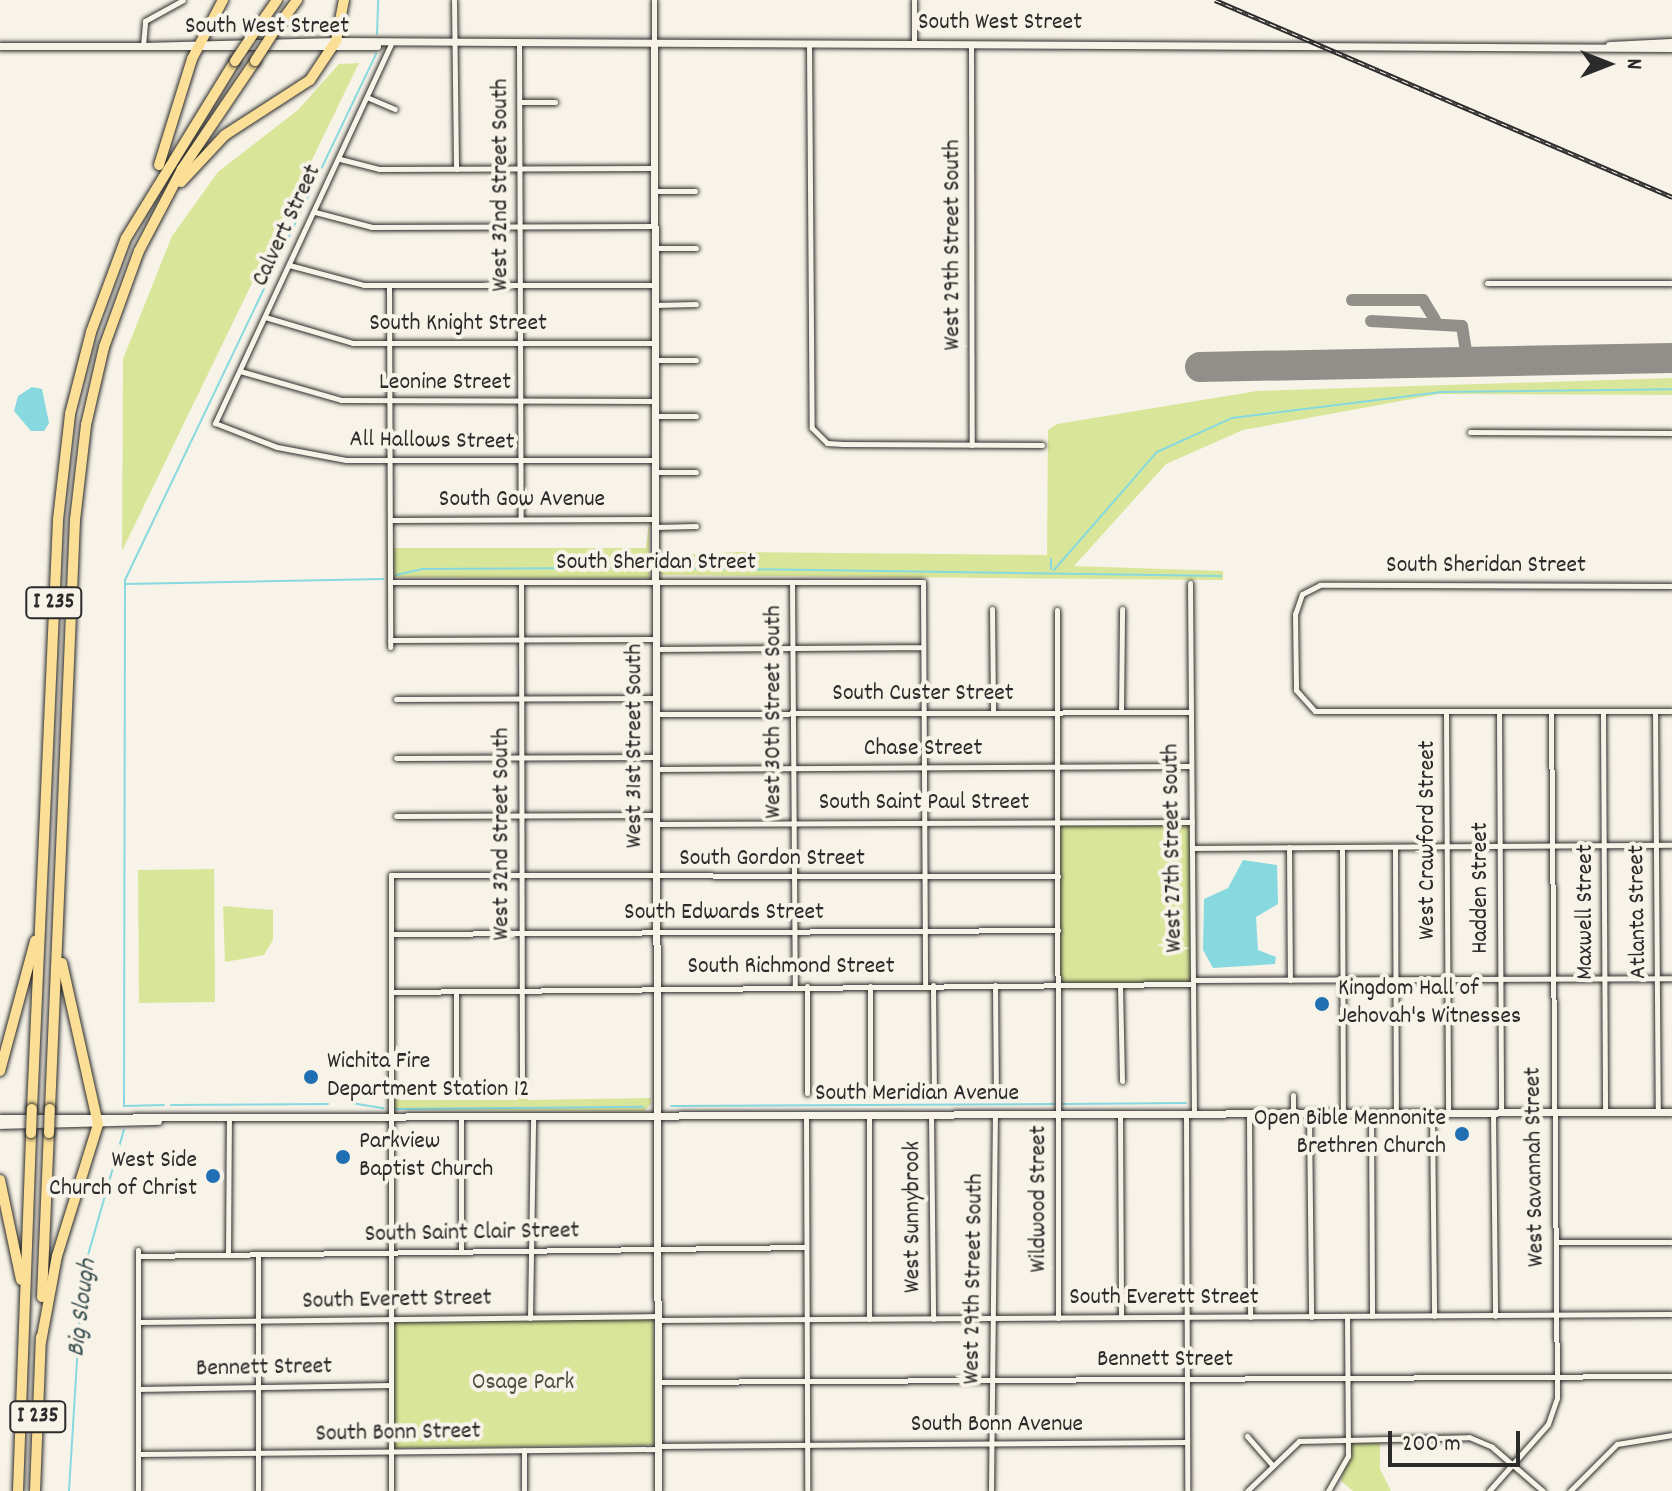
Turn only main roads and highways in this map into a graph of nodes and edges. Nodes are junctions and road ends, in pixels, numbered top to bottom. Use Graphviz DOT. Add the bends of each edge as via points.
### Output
graph roads {
  1 [pos="223,0"];
  2 [pos="277,0"];
  3 [pos="297,0"];
  4 [pos="344,0"];
  5 [pos="154,219"];
  6 [pos="126,238"];
  7 [pos="42,900"];
  8 [pos="59,917"];
  9 [pos="0,1071"];
  10 [pos="0,1180"];
  11 [pos="25,1325"];
  12 [pos="41,1342"];
  13 [pos="18,1491"];
  14 [pos="35,1491"];
  1 -- 6 [label="highway" via="199,45 172,135"];
  2 -- 6 [label="highway, I 235, bridge"];
  3 -- 5 [label="highway, I 235, bridge"];
  4 -- 5 [label="highway" via="334,44 299,90 207,151"];
  5 -- 8 [label="highway, I 235" via="112,321 83,439"];
  6 -- 7 [label="highway, I 235" via="91,332 65,443"];
  7 -- 9 [label="highway" via="30,972"];
  7 -- 11 [label="highway, I 235, bridge"];
  8 -- 12 [label="highway, I 235, bridge"];
  8 -- 12 [label="highway" via="67,999 98,1121 57,1256"];
  10 -- 11 [label="highway" via="17,1249"];
  11 -- 13 [label="highway, I 235"];
  12 -- 14 [label="highway, I 235"];
}
